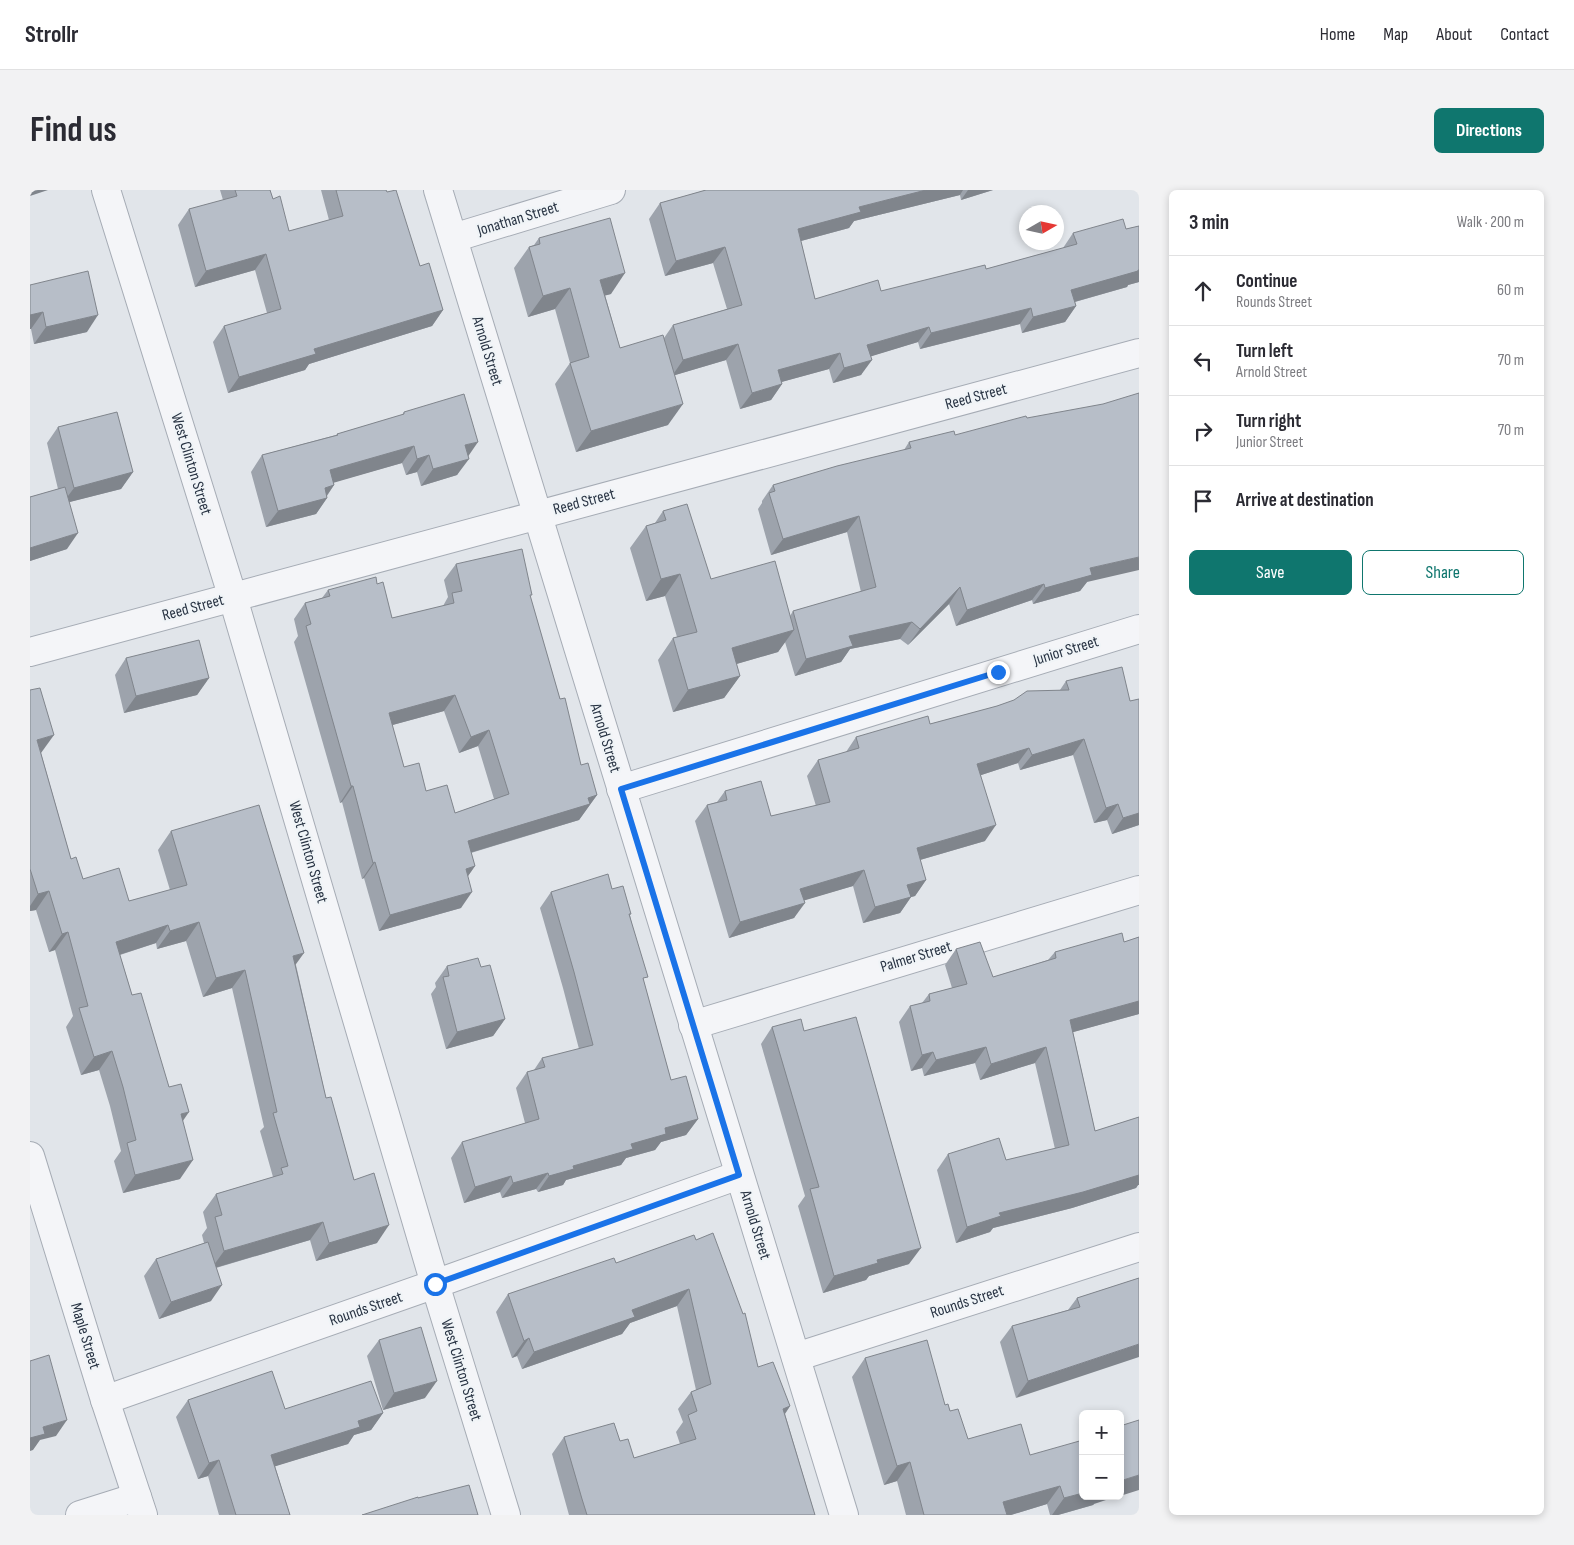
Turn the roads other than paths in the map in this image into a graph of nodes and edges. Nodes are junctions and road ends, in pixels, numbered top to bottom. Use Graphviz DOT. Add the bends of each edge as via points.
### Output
graph roads {
  1 [pos="106,190"];
  2 [pos="438,190"];
  3 [pos="611,190"];
  4 [pos="453,238"];
  5 [pos="1139,353"];
  6 [pos="537,515"];
  7 [pos="233,598"];
  8 [pos="1139,629"];
  9 [pos="30,652"];
  10 [pos="621,789"];
  11 [pos="1139,890"];
  12 [pos="693,1025"];
  13 [pos="30,1156"];
  14 [pos="739,1175"];
  15 [pos="1139,1247"];
  16 [pos="435,1284"];
  17 [pos="796,1357"];
  18 [pos="105,1400"];
  19 [pos="140,1506"];
  20 [pos="80,1515"];
  21 [pos="506,1515"];
  22 [pos="844,1515"];
  1 -- 7 [label="street, West Clinton Street"];
  2 -- 4 [label="street, Arnold Street"];
  3 -- 4 [label="street, Jonathan Street"];
  4 -- 6 [label="street, Arnold Street"];
  5 -- 6 [label="street, Reed Street"];
  6 -- 7 [label="street, Reed Street"];
  6 -- 10 [label="street, Arnold Street"];
  7 -- 9 [label="street, Reed Street"];
  7 -- 16 [label="street, West Clinton Street"];
  8 -- 10 [label="street, Junior Street"];
  10 -- 12 [label="street, Arnold Street"];
  11 -- 12 [label="street, Palmer Street"];
  12 -- 14 [label="street, Arnold Street"];
  13 -- 18 [label="street, Maple Street"];
  14 -- 16 [label="street, Rounds Street"];
  14 -- 17 [label="street, Arnold Street"];
  15 -- 17 [label="street, Rounds Street"];
  16 -- 18 [label="street, Rounds Street"];
  16 -- 21 [label="street, West Clinton Street"];
  17 -- 22 [label="street, Arnold Street"];
  18 -- 19 [label="street, Maple Street"];
  19 -- 20 [label="street"];
}
